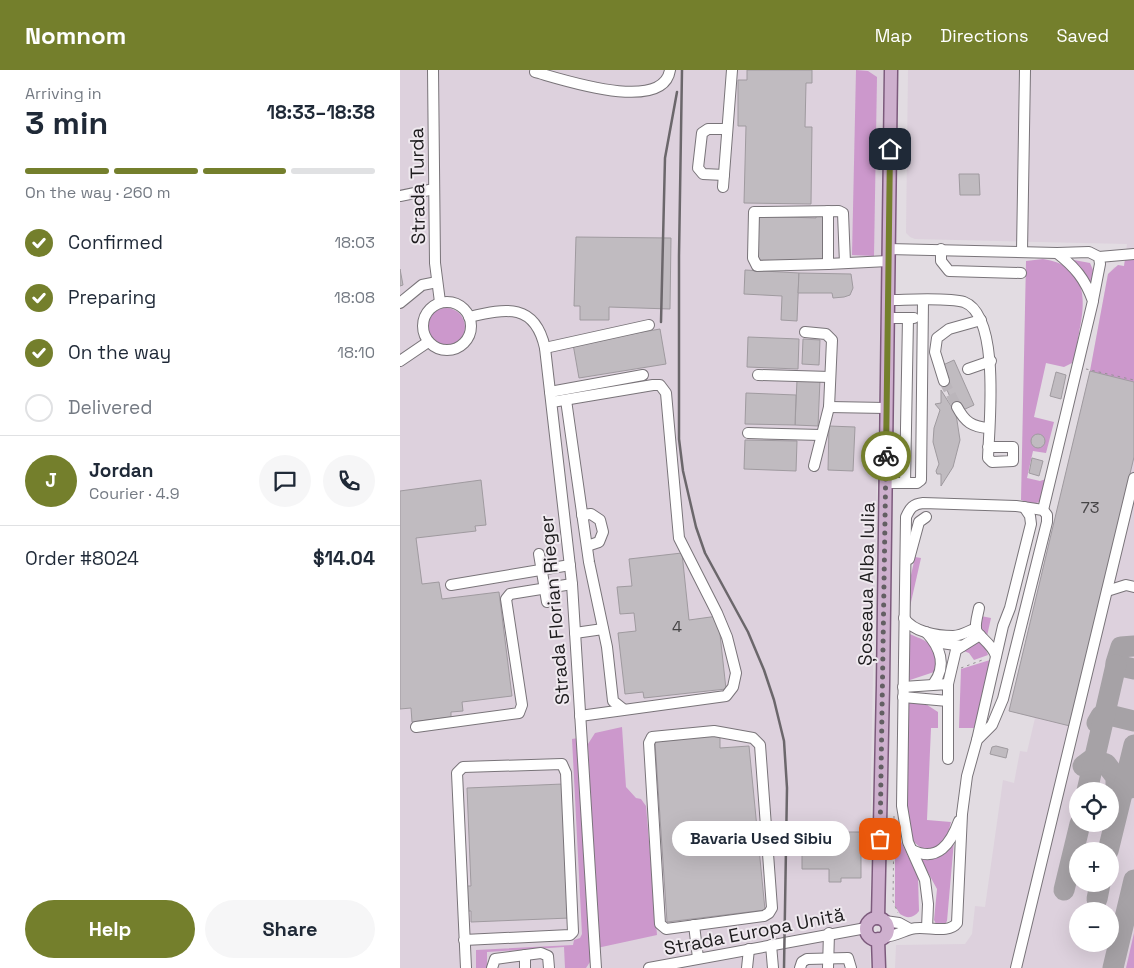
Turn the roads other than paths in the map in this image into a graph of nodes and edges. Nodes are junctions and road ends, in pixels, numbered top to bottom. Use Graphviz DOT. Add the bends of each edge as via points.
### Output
graph roads {
  1 [pos="433,70"];
  2 [pos="670,70"];
  3 [pos="732,70"];
  4 [pos="891,70"];
  5 [pos="1025,70"];
  6 [pos="535,72"];
  7 [pos="727,129"];
  8 [pos="724,175"];
  9 [pos="723,187"];
  10 [pos="434,189"];
  11 [pos="400,196"];
  12 [pos="828,211"];
  13 [pos="941,249"];
  14 [pos="1022,251"];
  15 [pos="1057,253"];
  16 [pos="1134,254"];
  17 [pos="888,255"];
  18 [pos="1099,258"];
  19 [pos="845,263"];
  20 [pos="828,264"];
  21 [pos="1021,273"];
  22 [pos="437,282"];
  23 [pos="888,300"];
  24 [pos="923,300"];
  25 [pos="1093,301"];
  26 [pos="440,302"];
  27 [pos="400,303"];
  28 [pos="469,318"];
  29 [pos="888,318"];
  30 [pos="908,318"];
  31 [pos="923,318"];
  32 [pos="981,320"];
  33 [pos="649,325"];
  34 [pos="805,332"];
  35 [pos="428,342"];
  36 [pos="545,348"];
  37 [pos="400,361"];
  38 [pos="990,361"];
  39 [pos="968,369"];
  40 [pos="643,375"];
  41 [pos="758,375"];
  42 [pos="830,377"];
  43 [pos="944,380"];
  44 [pos="551,397"];
  45 [pos="566,400"];
  46 [pos="828,406"];
  47 [pos="957,407"];
  48 [pos="886,408"];
  49 [pos="989,428"];
  50 [pos="748,433"];
  51 [pos="821,435"];
  52 [pos="988,447"];
  53 [pos="814,466"];
  54 [pos="1134,478"];
  55 [pos="885,482"];
  56 [pos="904,483"];
  57 [pos="1024,507"];
  58 [pos="1043,510"];
  59 [pos="582,515"];
  60 [pos="926,517"];
  61 [pos="587,546"];
  62 [pos="540,554"];
  63 [pos="570,565"];
  64 [pos="542,570"];
  65 [pos="1112,571"];
  66 [pos="904,583"];
  67 [pos="572,584"];
  68 [pos="451,585"];
  69 [pos="1130,586"];
  70 [pos="546,588"];
  71 [pos="1107,591"];
  72 [pos="547,602"];
  73 [pos="980,608"];
  74 [pos="904,618"];
  75 [pos="603,629"];
  76 [pos="926,632"];
  77 [pos="978,632"];
  78 [pos="576,633"];
  79 [pos="935,642"];
  80 [pos="962,646"];
  81 [pos="996,657"];
  82 [pos="934,683"];
  83 [pos="948,684"];
  84 [pos="903,686"];
  85 [pos="903,697"];
  86 [pos="948,701"];
  87 [pos="623,709"];
  88 [pos="580,716"];
  89 [pos="416,727"];
  90 [pos="977,740"];
  91 [pos="948,759"];
  92 [pos="962,814"];
  93 [pos="912,850"];
  94 [pos="881,919"];
  95 [pos="694,925"];
  96 [pos="866,928"];
  97 [pos="927,928"];
  98 [pos="910,929"];
  99 [pos="829,933"];
  100 [pos="881,938"];
  101 [pos="464,940"];
  102 [pos="771,945"];
  103 [pos="749,949"];
  104 [pos="524,955"];
  105 [pos="698,958"];
  106 [pos="828,963"];
  107 [pos="466,968"];
  108 [pos="492,968"];
  109 [pos="525,968"];
  110 [pos="549,968"];
  111 [pos="596,968"];
  112 [pos="649,968"];
  113 [pos="746,968"];
  114 [pos="773,968"];
  115 [pos="800,968"];
  116 [pos="851,968"];
  117 [pos="879,968"];
  118 [pos="1016,968"];
  1 -- 10 [label="street, Strada Turda"];
  2 -- 6 [label="street" via="664,82 651,91 620,91"];
  3 -- 7 [label="street"];
  4 -- 17 [label="main road, Șoseaua Alba Iulia"];
  5 -- 14 [label="street"];
  7 -- 8 [label="street"];
  7 -- 8 [label="street" via="708,129 702,133 698,168 703,174"];
  8 -- 9 [label="street"];
  10 -- 11 [label="street"];
  10 -- 22 [label="street, Strada Turda"];
  12 -- 19 [label="street" via="839,211 845,216"];
  12 -- 20 [label="street"];
  12 -- 20 [label="street" via="756,210 753,258 757,266"];
  13 -- 14 [label="street"];
  13 -- 17 [label="street"];
  13 -- 21 [label="street" via="941,261 949,271"];
  14 -- 15 [label="street"];
  15 -- 18 [label="street" via="1089,252"];
  15 -- 25 [label="street" via="1076,268"];
  16 -- 18 [label="street"];
  17 -- 19 [label="street"];
  17 -- 23 [label="main road, Șoseaua Alba Iulia"];
  18 -- 25 [label="street"];
  19 -- 20 [label="street"];
  22 -- 26 [label="street, Strada Turda"];
  22 -- 27 [label="street" via="422,285"];
  23 -- 24 [label="street"];
  23 -- 29 [label="main road, Șoseaua Alba Iulia"];
  24 -- 31 [label="street"];
  24 -- 32 [label="street" via="964,302 977,312"];
  25 -- 58 [label="street"];
  26 -- 28 [label="street" via="454,303 466,311"];
  26 -- 35 [label="street" via="432,306 423,319"];
  28 -- 35 [label="street" via="471,325 467,339 455,349 440,350"];
  28 -- 36 [label="street, Strada Florian Rieger" via="504,311 524,314 539,328"];
  29 -- 30 [label="street"];
  29 -- 48 [label="main road, Șoseaua Alba Iulia"];
  30 -- 31 [label="street"];
  30 -- 56 [label="street"];
  31 -- 56 [label="street" via="922,475 917,483"];
  32 -- 38 [label="street"];
  32 -- 43 [label="street" via="949,329 937,338 935,352"];
  33 -- 36 [label="street"];
  34 -- 42 [label="street" via="826,334 832,340"];
  35 -- 37 [label="street"];
  36 -- 44 [label="street, Strada Florian Rieger"];
  38 -- 39 [label="street"];
  38 -- 49 [label="street"];
  40 -- 44 [label="street"];
  41 -- 42 [label="street"];
  42 -- 46 [label="street"];
  44 -- 45 [label="street"];
  44 -- 63 [label="street, Strada Florian Rieger"];
  45 -- 59 [label="street"];
  45 -- 87 [label="street" via="653,385 660,385 666,393 679,538 717,613 736,673 733,687 726,696"];
  46 -- 48 [label="street"];
  46 -- 51 [label="street"];
  47 -- 49 [label="street" via="969,424"];
  48 -- 55 [label="main road, Șoseaua Alba Iulia"];
  49 -- 52 [label="street"];
  50 -- 51 [label="street"];
  51 -- 53 [label="street"];
  54 -- 65 [label="street"];
  55 -- 56 [label="street"];
  55 -- 94 [label="main road, Șoseaua Alba Iulia"];
  57 -- 58 [label="street"];
  57 -- 66 [label="street" via="916,503 906,516"];
  57 -- 81 [label="street" via="1031,524"];
  58 -- 90 [label="street" via="1047,522 1003,699 992,725"];
  59 -- 61 [label="street"];
  59 -- 61 [label="street" via="591,514 600,520 603,532 599,542"];
  60 -- 66 [label="street" via="919,522"];
  61 -- 75 [label="street"];
  62 -- 64 [label="street"];
  63 -- 64 [label="street"];
  63 -- 67 [label="street, Strada Florian Rieger"];
  64 -- 68 [label="street"];
  64 -- 70 [label="street"];
  65 -- 69 [label="street"];
  65 -- 71 [label="street"];
  66 -- 74 [label="street"];
  67 -- 70 [label="street"];
  67 -- 78 [label="street, Strada Florian Rieger"];
  69 -- 71 [label="street"];
  70 -- 72 [label="street"];
  70 -- 89 [label="street" via="510,594 506,599 522,705 519,713"];
  71 -- 118 [label="street"];
  73 -- 77 [label="street"];
  74 -- 76 [label="street" via="910,626"];
  74 -- 84 [label="street"];
  75 -- 78 [label="street"];
  75 -- 87 [label="street" via="613,700"];
  76 -- 77 [label="street" via="953,636"];
  76 -- 79 [label="street"];
  77 -- 80 [label="street"];
  77 -- 81 [label="street" via="990,643"];
  78 -- 88 [label="street, Strada Florian Rieger"];
  79 -- 80 [label="street"];
  79 -- 82 [label="street" via="941,655 941,674"];
  80 -- 83 [label="street" via="954,656"];
  81 -- 90 [label="street"];
  82 -- 83 [label="street"];
  82 -- 84 [label="street"];
  83 -- 86 [label="street"];
  84 -- 85 [label="street"];
  85 -- 86 [label="street"];
  85 -- 93 [label="street" via="902,806"];
  86 -- 91 [label="street"];
  87 -- 88 [label="street"];
  88 -- 111 [label="street, Strada Florian Rieger"];
  90 -- 92 [label="street"];
  92 -- 93 [label="street" via="948,843 938,852 924,854"];
  92 -- 97 [label="street" via="957,923 949,929"];
  93 -- 97 [label="street" via="925,880"];
  94 -- 96 [label="main road" via="869,922"];
  94 -- 98 [label="street"];
  94 -- 100 [label="main road" via="888,929"];
  95 -- 95 [label="street" via="764,916 772,908 760,745 753,738 723,731 652,737 649,743 660,924 666,929"];
  95 -- 105 [label="street"];
  96 -- 99 [label="street, Strada Europa Unită"];
  96 -- 100 [label="main road" via="868,935"];
  97 -- 98 [label="street"];
  98 -- 100 [label="street" via="897,936"];
  99 -- 102 [label="street, Strada Europa Unită"];
  99 -- 106 [label="street"];
  100 -- 117 [label="main road"];
  101 -- 101 [label="street" via="459,769 562,764 566,773 573,932"];
  101 -- 107 [label="street"];
  102 -- 103 [label="street, Strada Europa Unită"];
  102 -- 114 [label="street"];
  103 -- 105 [label="street, Strada Europa Unită"];
  103 -- 113 [label="street"];
  104 -- 108 [label="street" via="495,959"];
  104 -- 109 [label="street"];
  104 -- 110 [label="street" via="546,954"];
  105 -- 112 [label="street, Strada Europa Unită"];
  106 -- 115 [label="street" via="807,960"];
  106 -- 116 [label="street" via="848,958"];
}
